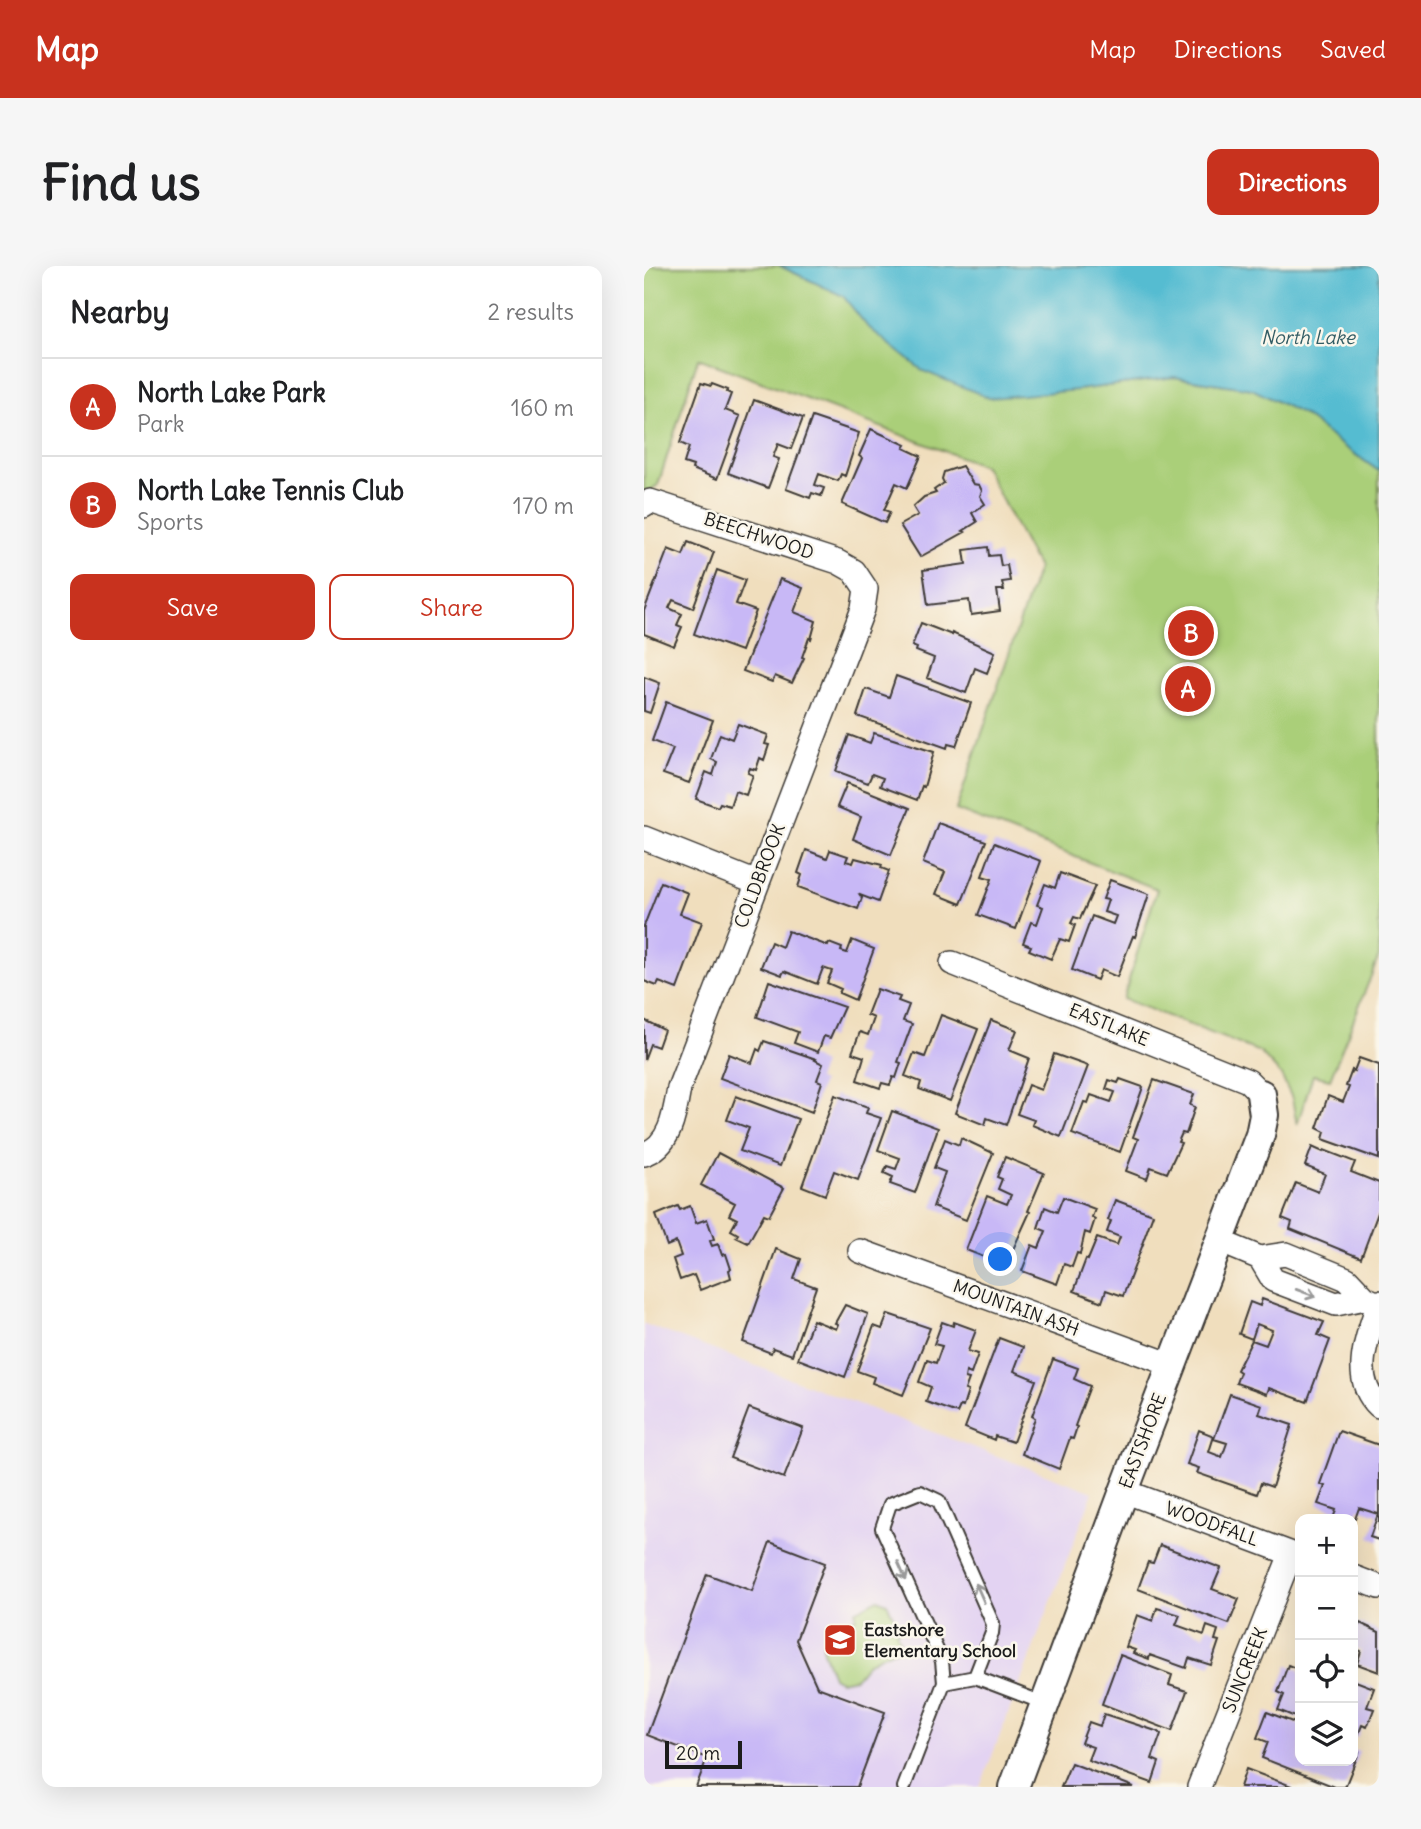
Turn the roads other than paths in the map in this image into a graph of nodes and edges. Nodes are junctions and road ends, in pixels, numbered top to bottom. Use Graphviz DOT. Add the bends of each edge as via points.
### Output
graph roads {
  1 [pos="644,506"];
  2 [pos="866,589"];
  3 [pos="644,838"];
  4 [pos="757,883"];
  5 [pos="952,963"];
  6 [pos="1261,1094"];
  7 [pos="644,1154"];
  8 [pos="1219,1241"];
  9 [pos="860,1251"];
  10 [pos="1374,1301"];
  11 [pos="1172,1365"];
  12 [pos="1379,1406"];
  13 [pos="1124,1491"];
  14 [pos="1295,1555"];
  15 [pos="1295,1557"];
  16 [pos="1358,1579"];
  17 [pos="1379,1587"];
  18 [pos="975,1677"];
  19 [pos="944,1683"];
  20 [pos="1046,1704"];
  21 [pos="904,1787"];
  22 [pos="1014,1787"];
  23 [pos="1199,1787"];
  1 -- 2 [label="street, BEECHWOOD" via="650,501 838,562 854,571"];
  2 -- 4 [label="street, COLDBROOK" via="863,610"];
  3 -- 4 [label="street"];
  4 -- 7 [label="street, COLDBROOK" via="679,1088 673,1119 661,1144"];
  5 -- 6 [label="street, EASTLAKE" via="1248,1081"];
  6 -- 8 [label="street, EASTSHORE" via="1261,1135"];
  8 -- 10 [label="street" via="1260,1258 1273,1280 1336,1304"];
  8 -- 11 [label="street, EASTSHORE"];
  9 -- 11 [label="street, MOUNTAIN ASH"];
  10 -- 12 [label="street" via="1362,1369 1363,1383"];
  11 -- 13 [label="street, EASTSHORE"];
  13 -- 14 [label="street, WOODFALL"];
  13 -- 20 [label="street, EASTSHORE"];
  15 -- 23 [label="street, SUNCREEK"];
  16 -- 17 [label="street"];
  18 -- 19 [label="lane"];
  18 -- 19 [label="lane, one-way" via="993,1623 939,1501 920,1492 890,1504 882,1528 942,1661"];
  18 -- 20 [label="lane"];
  19 -- 21 [label="lane"];
  20 -- 22 [label="street, EASTSHORE"];
}
